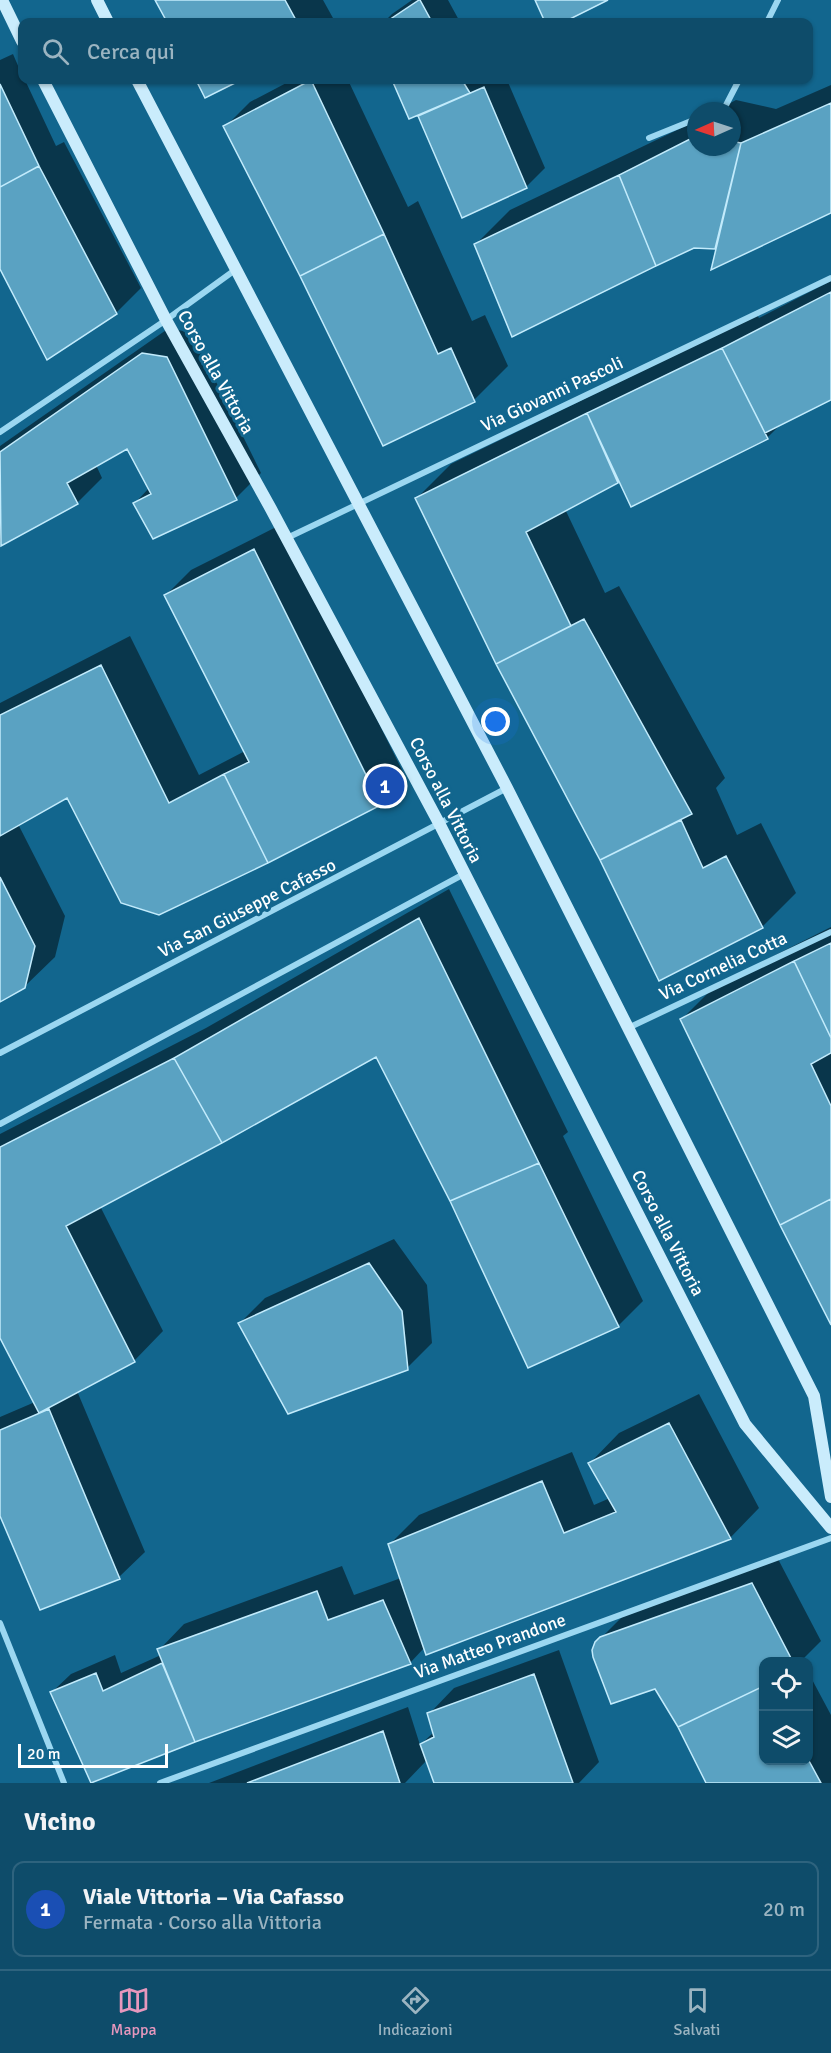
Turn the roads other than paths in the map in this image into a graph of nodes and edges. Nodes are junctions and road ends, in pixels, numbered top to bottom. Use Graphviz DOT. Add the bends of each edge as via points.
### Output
graph roads {
  1 [pos="2,0"];
  2 [pos="96,0"];
  3 [pos="778,0"];
  4 [pos="106,18"];
  5 [pos="769,18"];
  6 [pos="18,33"];
  7 [pos="45,84"];
  8 [pos="139,84"];
  9 [pos="737,84"];
  10 [pos="728,102"];
  11 [pos="687,123"];
  12 [pos="649,138"];
  13 [pos="235,270"];
  14 [pos="831,278"];
  15 [pos="166,320"];
  16 [pos="0,432"];
  17 [pos="358,503"];
  18 [pos="287,538"];
  19 [pos="507,788"];
  20 [pos="440,825"];
  21 [pos="464,874"];
  22 [pos="831,932"];
  23 [pos="628,1028"];
  24 [pos="0,1053"];
  25 [pos="0,1124"];
  26 [pos="831,1497"];
  27 [pos="831,1528"];
  28 [pos="831,1538"];
  29 [pos="0,1623"];
  30 [pos="64,1783"];
  31 [pos="160,1783"];
  1 -- 6 [label="street"];
  2 -- 4 [label="street"];
  3 -- 5 [label="street"];
  7 -- 15 [label="street, Corso alla Vittoria"];
  8 -- 13 [label="street"];
  9 -- 10 [label="street"];
  11 -- 12 [label="street"];
  13 -- 15 [label="street"];
  13 -- 17 [label="street"];
  14 -- 17 [label="street, Via Giovanni Pascoli"];
  15 -- 16 [label="street"];
  15 -- 18 [label="street, Corso alla Vittoria"];
  17 -- 18 [label="street, Via Giovanni Pascoli"];
  17 -- 19 [label="street"];
  18 -- 20 [label="street, Corso alla Vittoria"];
  19 -- 20 [label="street, Via San Giuseppe Cafasso"];
  19 -- 23 [label="street"];
  20 -- 21 [label="street, Corso alla Vittoria"];
  20 -- 24 [label="street, Via San Giuseppe Cafasso"];
  21 -- 25 [label="street"];
  21 -- 27 [label="street, Corso alla Vittoria" via="745,1424"];
  22 -- 23 [label="street, Via Cornelia Cotta"];
  23 -- 26 [label="street" via="814,1396"];
  28 -- 31 [label="street, Via Matteo Prandone"];
  29 -- 30 [label="street"];
}
